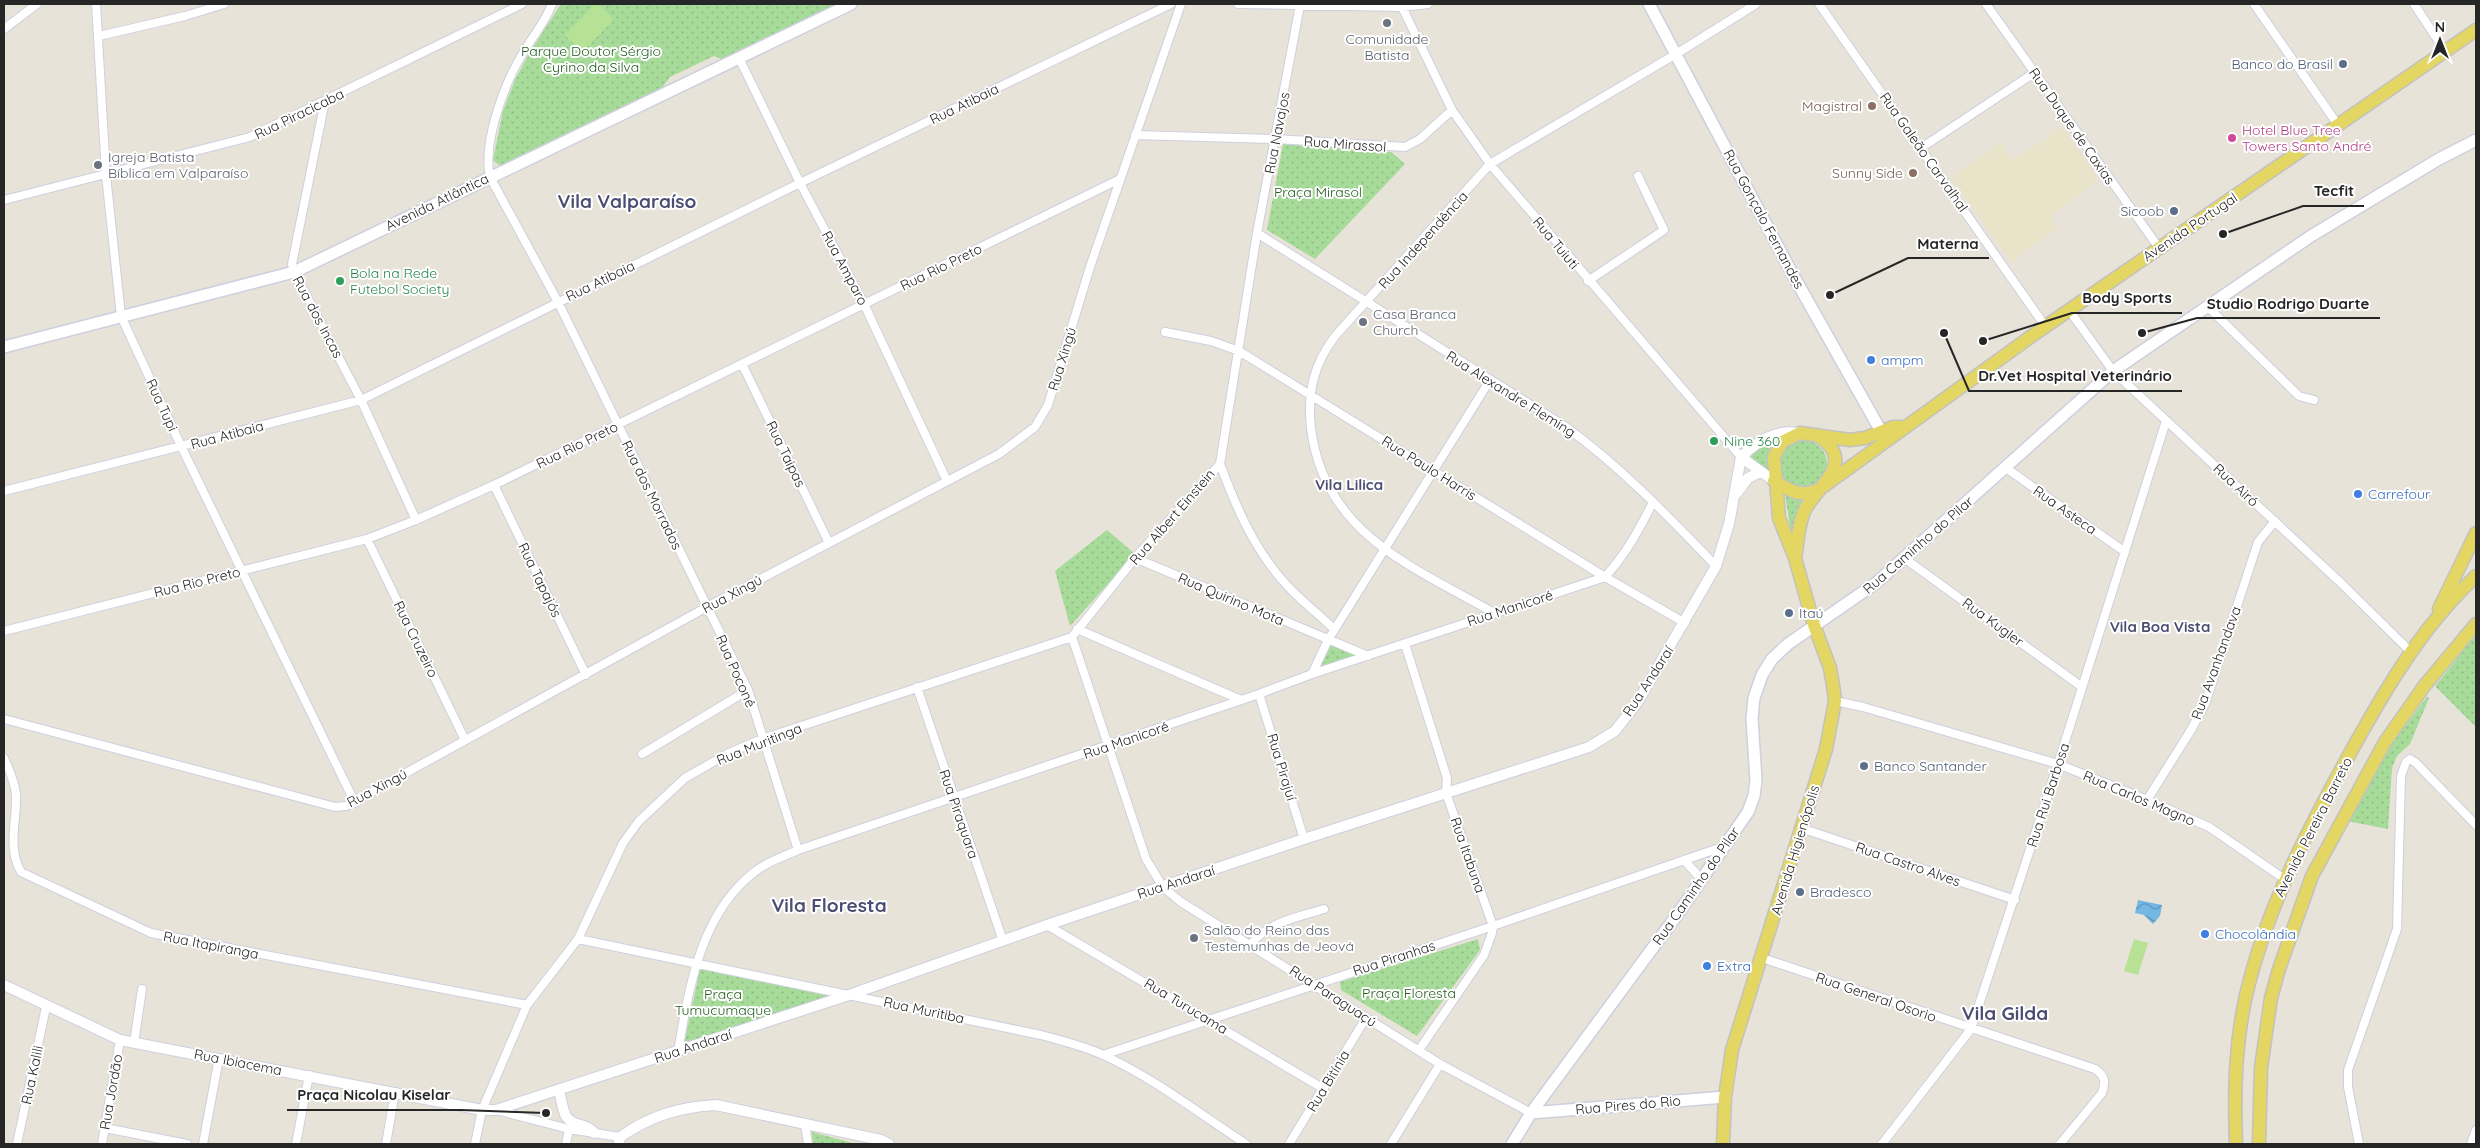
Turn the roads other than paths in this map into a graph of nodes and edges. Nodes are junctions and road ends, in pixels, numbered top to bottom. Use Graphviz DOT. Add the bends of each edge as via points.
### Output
graph roads {
  1 [pos="37,4"];
  2 [pos="96,4"];
  3 [pos="224,4"];
  4 [pos="522,4"];
  5 [pos="552,4"];
  6 [pos="851,4"];
  7 [pos="1171,4"];
  8 [pos="1181,4"];
  9 [pos="1238,4"];
  10 [pos="1428,4"];
  11 [pos="1649,4"];
  12 [pos="1756,4"];
  13 [pos="1819,4"];
  14 [pos="1986,4"];
  15 [pos="2254,4"];
  16 [pos="2414,4"];
  17 [pos="1300,5"];
  18 [pos="1402,7"];
  19 [pos="4,29"];
  20 [pos="2476,30"];
  21 [pos="99,36"];
  22 [pos="2445,52"];
  23 [pos="1676,54"];
  24 [pos="739,58"];
  25 [pos="2034,73"];
  26 [pos="325,101"];
  27 [pos="1452,110"];
  28 [pos="2338,125"];
  29 [pos="1136,135"];
  30 [pos="1276,139"];
  31 [pos="2476,140"];
  32 [pos="1921,148"];
  33 [pos="1490,164"];
  34 [pos="106,175"];
  35 [pos="1638,176"];
  36 [pos="490,177"];
  37 [pos="1120,179"];
  38 [pos="800,183"];
  39 [pos="4,200"];
  40 [pos="1257,233"];
  41 [pos="2159,248"];
  42 [pos="294,272"];
  43 [pos="1588,281"];
  44 [pos="558,302"];
  45 [pos="864,304"];
  46 [pos="1367,304"];
  47 [pos="2208,306"];
  48 [pos="2069,310"];
  49 [pos="121,316"];
  50 [pos="2046,326"];
  51 [pos="1165,332"];
  52 [pos="4,346"];
  53 [pos="1239,351"];
  54 [pos="742,364"];
  55 [pos="2114,371"];
  56 [pos="1490,380"];
  57 [pos="1310,393"];
  58 [pos="361,400"];
  59 [pos="2314,400"];
  60 [pos="2166,421"];
  61 [pos="617,425"];
  62 [pos="1906,426"];
  63 [pos="1800,432"];
  64 [pos="1882,433"];
  65 [pos="1817,435"];
  66 [pos="181,446"];
  67 [pos="1871,452"];
  68 [pos="1741,457"];
  69 [pos="1220,464"];
  70 [pos="2006,468"];
  71 [pos="1434,471"];
  72 [pos="1760,472"];
  73 [pos="947,481"];
  74 [pos="1774,481"];
  75 [pos="494,485"];
  76 [pos="1823,487"];
  77 [pos="4,491"];
  78 [pos="1735,496"];
  79 [pos="1653,502"];
  80 [pos="416,520"];
  81 [pos="2275,521"];
  82 [pos="2476,533"];
  83 [pos="367,539"];
  84 [pos="829,543"];
  85 [pos="1383,549"];
  86 [pos="2125,552"];
  87 [pos="1135,558"];
  88 [pos="1795,558"];
  89 [pos="1904,558"];
  90 [pos="1716,566"];
  91 [pos="243,570"];
  92 [pos="2476,576"];
  93 [pos="1605,577"];
  94 [pos="707,608"];
  95 [pos="1494,613"];
  96 [pos="2433,620"];
  97 [pos="1684,623"];
  98 [pos="2476,624"];
  99 [pos="1814,625"];
  100 [pos="1334,629"];
  101 [pos="1077,630"];
  102 [pos="4,631"];
  103 [pos="1072,637"];
  104 [pos="1328,640"];
  105 [pos="1405,644"];
  106 [pos="2411,652"];
  107 [pos="1368,656"];
  108 [pos="586,674"];
  109 [pos="1312,674"];
  110 [pos="2082,687"];
  111 [pos="917,688"];
  112 [pos="748,690"];
  113 [pos="1259,694"];
  114 [pos="1241,700"];
  115 [pos="1835,702"];
  116 [pos="4,719"];
  117 [pos="762,739"];
  118 [pos="465,740"];
  119 [pos="1110,746"];
  120 [pos="642,754"];
  121 [pos="4,758"];
  122 [pos="2058,764"];
  123 [pos="1446,793"];
  124 [pos="954,798"];
  125 [pos="2147,800"];
  126 [pos="355,803"];
  127 [pos="2476,825"];
  128 [pos="1801,828"];
  129 [pos="1304,839"];
  130 [pos="1727,846"];
  131 [pos="798,850"];
  132 [pos="1684,860"];
  133 [pos="1702,880"];
  134 [pos="2286,880"];
  135 [pos="1162,887"];
  136 [pos="2015,900"];
  137 [pos="1324,908"];
  138 [pos="1047,924"];
  139 [pos="1493,926"];
  140 [pos="578,939"];
  141 [pos="1003,941"];
  142 [pos="1251,944"];
  143 [pos="1762,958"];
  144 [pos="697,964"];
  145 [pos="1315,984"];
  146 [pos="4,985"];
  147 [pos="142,988"];
  148 [pos="849,995"];
  149 [pos="527,1005"];
  150 [pos="46,1006"];
  151 [pos="1366,1018"];
  152 [pos="1210,1020"];
  153 [pos="1972,1029"];
  154 [pos="120,1040"];
  155 [pos="134,1043"];
  156 [pos="1419,1050"];
  157 [pos="678,1052"];
  158 [pos="1103,1055"];
  159 [pos="218,1058"];
  160 [pos="1440,1064"];
  161 [pos="309,1075"];
  162 [pos="1324,1089"];
  163 [pos="560,1090"];
  164 [pos="395,1092"];
  165 [pos="1725,1097"];
  166 [pos="482,1110"];
  167 [pos="496,1110"];
  168 [pos="1531,1113"];
  169 [pos="806,1124"];
  170 [pos="105,1128"];
  171 [pos="569,1129"];
  172 [pos="2476,1130"];
  173 [pos="594,1133"];
  174 [pos="619,1141"];
  175 [pos="17,1144"];
  176 [pos="102,1144"];
  177 [pos="188,1144"];
  178 [pos="203,1144"];
  179 [pos="296,1144"];
  180 [pos="386,1144"];
  181 [pos="475,1144"];
  182 [pos="566,1144"];
  183 [pos="808,1144"];
  184 [pos="890,1144"];
  185 [pos="1246,1144"];
  186 [pos="1290,1144"];
  187 [pos="1391,1144"];
  188 [pos="1512,1144"];
  189 [pos="1723,1144"];
  190 [pos="1882,1144"];
  191 [pos="2060,1144"];
  192 [pos="2236,1144"];
  193 [pos="2260,1144"];
  194 [pos="2359,1144"];
  195 [pos="2471,1144"];
  1 -- 19 [label="street"];
  2 -- 21 [label="street, Rua Tupi"];
  3 -- 21 [label="street"];
  4 -- 26 [label="street, Rua Piracicaba"];
  5 -- 36 [label="street, Rua dos Morrados" via="515,67 498,108 490,149"];
  6 -- 24 [label="main road, Avenida Atlântica"];
  7 -- 38 [label="street, Rua Atibaia"];
  8 -- 29 [label="street, Rua Xingú"];
  9 -- 17 [label="street"];
  10 -- 18 [label="street"];
  11 -- 23 [label="main road, Rua Gonçalo Fernandes"];
  12 -- 23 [label="street, Rua Independência"];
  13 -- 32 [label="street, Rua Galeão Carvalhal"];
  14 -- 25 [label="street, Rua Duque de Caxias"];
  15 -- 28 [label="street"];
  16 -- 22 [label="street"];
  17 -- 18 [label="street"];
  17 -- 30 [label="street, Rua Navajos"];
  18 -- 27 [label="street, Rua Tuiuti"];
  20 -- 22 [label="main road, Avenida Portugal"];
  21 -- 34 [label="street, Rua Tupi"];
  22 -- 28 [label="main road, Avenida Portugal"];
  23 -- 33 [label="street, Rua Independência"];
  23 -- 64 [label="main road, Rua Gonçalo Fernandes" via="1793,275"];
  24 -- 36 [label="main road, Avenida Atlântica"];
  24 -- 38 [label="street, Rua Amparo"];
  25 -- 32 [label="street"];
  25 -- 41 [label="street, Rua Duque de Caxias"];
  26 -- 34 [label="street, Rua Piracicaba" via="250,137"];
  26 -- 42 [label="street, Rua dos Incas" via="293,257"];
  27 -- 30 [label="street, Rua Mirassol" via="1420,139 1405,147"];
  27 -- 33 [label="street, Rua Tuiuti"];
  28 -- 41 [label="main road, Avenida Portugal"];
  29 -- 30 [label="street, Rua Mirassol"];
  29 -- 37 [label="street, Rua Xingú"];
  30 -- 40 [label="street, Rua Navajos"];
  31 -- 47 [label="main road, Rua Caminho do Pilar" via="2328,226"];
  32 -- 50 [label="street, Rua Galeão Carvalhal"];
  33 -- 43 [label="street, Rua Tuiuti"];
  33 -- 46 [label="street, Rua Independência"];
  34 -- 39 [label="street, Rua Piracicaba"];
  34 -- 49 [label="street, Rua Tupi"];
  35 -- 43 [label="street" via="1664,230"];
  36 -- 42 [label="main road, Avenida Atlântica"];
  36 -- 44 [label="street, Rua dos Morrados"];
  37 -- 45 [label="street, Rua Rio Preto"];
  37 -- 73 [label="street, Rua Xingú" via="1090,266 1054,389 1041,418 1026,435 999,454"];
  38 -- 44 [label="street, Rua Atibaia"];
  38 -- 45 [label="street, Rua Amparo"];
  40 -- 46 [label="street, Rua Alexandre Fleming"];
  40 -- 53 [label="street, Rua Navajos"];
  41 -- 48 [label="main road, Avenida Portugal"];
  42 -- 49 [label="main road, Avenida Atlântica"];
  42 -- 58 [label="street, Rua dos Incas"];
  43 -- 68 [label="street, Rua Tuiuti"];
  44 -- 58 [label="street, Rua Atibaia"];
  44 -- 61 [label="street, Rua dos Morrados"];
  45 -- 54 [label="street, Rua Rio Preto"];
  45 -- 73 [label="street, Rua Amparo"];
  46 -- 56 [label="street, Rua Alexandre Fleming"];
  46 -- 57 [label="street, Rua Independência" via="1327,346"];
  47 -- 55 [label="main road, Rua Caminho do Pilar"];
  47 -- 59 [label="street" via="2299,396"];
  48 -- 50 [label="main road, Avenida Portugal"];
  48 -- 55 [label="street, Rua Airó"];
  49 -- 52 [label="main road, Avenida Atlântica"];
  49 -- 66 [label="street, Rua Tupi"];
  50 -- 62 [label="main road, Avenida Portugal"];
  51 -- 53 [label="street, Rua Paulo Harris" via="1211,341"];
  53 -- 57 [label="street, Rua Paulo Harris"];
  53 -- 69 [label="street, Rua Albert Einstein"];
  54 -- 61 [label="street, Rua Rio Preto"];
  54 -- 84 [label="street, Rua Taipas"];
  55 -- 60 [label="street, Rua Airó"];
  55 -- 70 [label="main road, Rua Caminho do Pilar"];
  56 -- 71 [label="street"];
  56 -- 79 [label="street, Rua Alexandre Fleming" via="1545,412 1584,440"];
  57 -- 71 [label="street, Rua Paulo Harris"];
  57 -- 85 [label="street, Rua Independência" via="1315,449 1325,481 1353,523"];
  58 -- 66 [label="street, Rua Atibaia"];
  58 -- 80 [label="street, Rua dos Incas"];
  60 -- 81 [label="street, Rua Airó"];
  60 -- 86 [label="street, Rua Rui Barbosa"];
  61 -- 75 [label="street, Rua Rio Preto"];
  61 -- 94 [label="street, Rua dos Morrados"];
  62 -- 64 [label="main road, Avenida Portugal" via="1893,427"];
  62 -- 67 [label="main road, Avenida Portugal"];
  63 -- 65 [label="main road, Avenida Portugal"];
  63 -- 68 [label="street, Avenida Portugal" via="1780,432 1770,436"];
  63 -- 74 [label="main road" via="1785,439 1776,451"];
  64 -- 65 [label="main road, Avenida Portugal" via="1850,440"];
  64 -- 67 [label="main road" via="1882,442"];
  65 -- 76 [label="main road" via="1829,444 1834,463 1831,477"];
  66 -- 77 [label="street, Rua Atibaia"];
  66 -- 91 [label="street, Rua Tupi"];
  67 -- 76 [label="main road, Avenida Portugal"];
  68 -- 72 [label="street, Avenida Portugal"];
  68 -- 78 [label="street, Rua Andaraí"];
  69 -- 87 [label="street, Rua Albert Einstein"];
  69 -- 100 [label="street" via="1235,506 1274,571"];
  70 -- 86 [label="street, Rua Asteca"];
  70 -- 89 [label="main road, Rua Caminho do Pilar"];
  71 -- 85 [label="street"];
  71 -- 93 [label="street, Rua Paulo Harris"];
  72 -- 74 [label="street, Avenida Portugal"];
  72 -- 78 [label="street, Rua Andaraí" via="1742,484"];
  73 -- 84 [label="street, Rua Xingú"];
  74 -- 76 [label="main road, Avenida Portugal" via="1799,494 1812,493"];
  74 -- 88 [label="main road, Avenida Higienópolis" via="1779,518"];
  75 -- 80 [label="street, Rua Rio Preto"];
  75 -- 108 [label="street, Rua Tapajós"];
  76 -- 88 [label="main road, Avenida Higienópolis" via="1803,514"];
  78 -- 90 [label="street, Rua Andaraí"];
  79 -- 90 [label="street, Rua Alexandre Fleming"];
  79 -- 93 [label="street" via="1634,541"];
  80 -- 83 [label="street, Rua Rio Preto"];
  81 -- 106 [label="street, Rua Airó"];
  81 -- 125 [label="street, Rua Avanhandava" via="2258,542 2205,704"];
  82 -- 96 [label="main road"];
  83 -- 91 [label="street, Rua Rio Preto"];
  83 -- 118 [label="street, Rua Cruzeiro"];
  84 -- 94 [label="street, Rua Xingú"];
  85 -- 95 [label="street, Rua Independência"];
  85 -- 100 [label="street"];
  86 -- 110 [label="street, Rua Rui Barbosa"];
  87 -- 101 [label="street, Rua Albert Einstein"];
  87 -- 104 [label="street, Rua Quirino Mota"];
  88 -- 99 [label="main road, Avenida Higienópolis"];
  89 -- 99 [label="main road, Rua Caminho do Pilar" via="1868,589"];
  89 -- 110 [label="street, Rua Kugler"];
  90 -- 97 [label="street, Rua Andaraí"];
  91 -- 102 [label="street, Rua Rio Preto"];
  91 -- 126 [label="street, Rua Tupi"];
  92 -- 96 [label="main road, Avenida Pereira Barreto"];
  93 -- 95 [label="street, Rua Manicoré"];
  93 -- 97 [label="street, Rua Paulo Harris"];
  94 -- 108 [label="street, Rua Xingú"];
  94 -- 112 [label="street, Rua Poconé"];
  95 -- 105 [label="street, Rua Manicoré"];
  96 -- 106 [label="main road, Avenida Pereira Barreto"];
  97 -- 123 [label="street, Rua Andaraí" via="1637,703 1615,730 1589,747"];
  98 -- 193 [label="main road, Avenida Pereira Barreto" via="2425,685 2385,742 2312,876 2271,998 2261,1068"];
  99 -- 115 [label="main road, Avenida Higienópolis" via="1830,668"];
  99 -- 130 [label="main road, Rua Caminho do Pilar" via="1777,654 1762,675 1754,698 1752,718 1754,796"];
  100 -- 104 [label="street"];
  101 -- 103 [label="street, Rua Albert Einstein"];
  101 -- 114 [label="street"];
  103 -- 111 [label="street, Rua Muritinga"];
  103 -- 119 [label="street, Rua Paraguaçú"];
  104 -- 107 [label="street, Rua Quirino Mota"];
  104 -- 109 [label="street"];
  105 -- 107 [label="street, Rua Manicoré"];
  105 -- 123 [label="street, Rua Itabuna" via="1447,778"];
  106 -- 134 [label="main road, Avenida Pereira Barreto" via="2341,770"];
  107 -- 109 [label="street, Rua Manicoré"];
  108 -- 118 [label="street, Rua Xingú"];
  109 -- 113 [label="street, Rua Manicoré"];
  110 -- 122 [label="street, Rua Rui Barbosa"];
  111 -- 117 [label="street, Rua Muritinga"];
  111 -- 124 [label="street, Rua Piraquara"];
  112 -- 117 [label="street, Rua Poconé"];
  112 -- 120 [label="street"];
  113 -- 114 [label="street, Rua Manicoré"];
  113 -- 129 [label="street, Rua Pirajuí"];
  114 -- 119 [label="street, Rua Manicoré"];
  115 -- 122 [label="street, Rua Carlos Magno" via="1863,707"];
  115 -- 128 [label="main road, Avenida Higienópolis" via="1826,749"];
  116 -- 126 [label="street, Rua Xingú" via="335,807"];
  117 -- 131 [label="street, Rua Poconé"];
  117 -- 140 [label="street, Rua Muritinga" via="685,778 639,821 623,843"];
  118 -- 126 [label="street, Rua Xingú"];
  119 -- 124 [label="street, Rua Manicoré"];
  119 -- 135 [label="street, Rua Paraguaçú" via="1146,859"];
  121 -- 149 [label="street, Rua Itapiranga" via="16,794 13,849 21,872 94,907 151,933"];
  122 -- 125 [label="street, Rua Carlos Magno"];
  122 -- 136 [label="street, Rua Rui Barbosa"];
  123 -- 129 [label="street, Rua Andaraí"];
  123 -- 139 [label="street, Rua Itabuna"];
  124 -- 131 [label="street, Rua Manicoré"];
  124 -- 141 [label="street, Rua Piraquara"];
  125 -- 134 [label="street, Rua Carlos Magno" via="2209,827"];
  127 -- 194 [label="street" via="2410,759 2400,776 2397,929 2348,1070"];
  128 -- 136 [label="street, Rua Castro Alves"];
  128 -- 143 [label="main road, Avenida Higienópolis"];
  129 -- 135 [label="street, Rua Andaraí"];
  130 -- 132 [label="street, Rua Piranhas"];
  130 -- 133 [label="main road, Rua Caminho do Pilar"];
  131 -- 144 [label="street, Rua Manicoré" via="759,868 743,881 711,926"];
  132 -- 133 [label="street"];
  132 -- 139 [label="street, Rua Piranhas"];
  133 -- 168 [label="main road, Rua Caminho do Pilar"];
  134 -- 192 [label="main road, Avenida Pereira Barreto" via="2256,959 2240,1026 2236,1055"];
  135 -- 138 [label="street, Rua Andaraí"];
  135 -- 142 [label="street, Rua Paraguaçú"];
  136 -- 153 [label="street, Rua Rui Barbosa"];
  137 -- 142 [label="street" via="1269,927"];
  138 -- 141 [label="street, Rua Andaraí"];
  138 -- 152 [label="street, Rua Turucama"];
  139 -- 145 [label="street, Rua Piranhas"];
  139 -- 156 [label="street" via="1484,955"];
  140 -- 144 [label="street, Rua Muritiba"];
  140 -- 149 [label="street, Rua Muritinga"];
  141 -- 148 [label="street, Rua Andaraí"];
  142 -- 145 [label="street, Rua Paraguaçú"];
  143 -- 153 [label="street, Rua General Osorio"];
  143 -- 165 [label="main road, Avenida Higienópolis" via="1732,1050"];
  144 -- 148 [label="street, Rua Muritiba"];
  144 -- 157 [label="street, Rua Manicoré"];
  145 -- 151 [label="street, Rua Paraguaçú"];
  145 -- 152 [label="street, Rua Piranhas"];
  146 -- 150 [label="street, Rua Ibiacema"];
  147 -- 155 [label="street, Rua Jordão"];
  148 -- 157 [label="street, Rua Andaraí"];
  148 -- 158 [label="street, Rua Muritiba" via="1041,1035"];
  149 -- 166 [label="street, Rua Muritinga"];
  150 -- 154 [label="street, Rua Ibiacema"];
  150 -- 175 [label="street, Rua Kalili"];
  151 -- 156 [label="street, Rua Paraguaçú"];
  151 -- 162 [label="street, Rua Bitínia"];
  152 -- 158 [label="street, Rua Piranhas"];
  152 -- 162 [label="street, Rua Turucama"];
  153 -- 190 [label="street, Rua Rui Barbosa"];
  153 -- 191 [label="street, Rua General Osorio" via="2095,1069 2103,1075 2102,1093"];
  154 -- 155 [label="street, Rua Ibiacema"];
  154 -- 170 [label="street, Rua Jordão"];
  155 -- 159 [label="street, Rua Ibiacema"];
  156 -- 160 [label="street, Rua Paraguaçú"];
  157 -- 163 [label="street, Rua Andaraí"];
  158 -- 185 [label="street, Rua Muritiba"];
  159 -- 161 [label="street, Rua Ibiacema"];
  159 -- 178 [label="street"];
  160 -- 168 [label="street, Rua Paraguaçú"];
  160 -- 187 [label="street"];
  161 -- 164 [label="street, Rua Ibiacema"];
  161 -- 179 [label="street"];
  162 -- 186 [label="street, Rua Bitínia"];
  163 -- 167 [label="street, Rua Andaraí"];
  163 -- 173 [label="street" via="568,1120 591,1128"];
  164 -- 166 [label="street, Rua Ibiacema"];
  164 -- 180 [label="street"];
  165 -- 168 [label="main road, Rua Pires do Rio"];
  165 -- 189 [label="main road, Avenida Higienópolis"];
  166 -- 167 [label="street, Rua Andaraí"];
  166 -- 181 [label="street, Rua Muritinga"];
  167 -- 171 [label="street"];
  168 -- 188 [label="main road, Rua Caminho do Pilar"];
  169 -- 174 [label="street" via="716,1106 691,1107 641,1123"];
  169 -- 183 [label="street"];
  169 -- 184 [label="street"];
  170 -- 176 [label="street, Rua Jordão"];
  170 -- 177 [label="street"];
  171 -- 173 [label="street"];
  171 -- 182 [label="street"];
  172 -- 195 [label="street"];
  173 -- 174 [label="street"];
}
